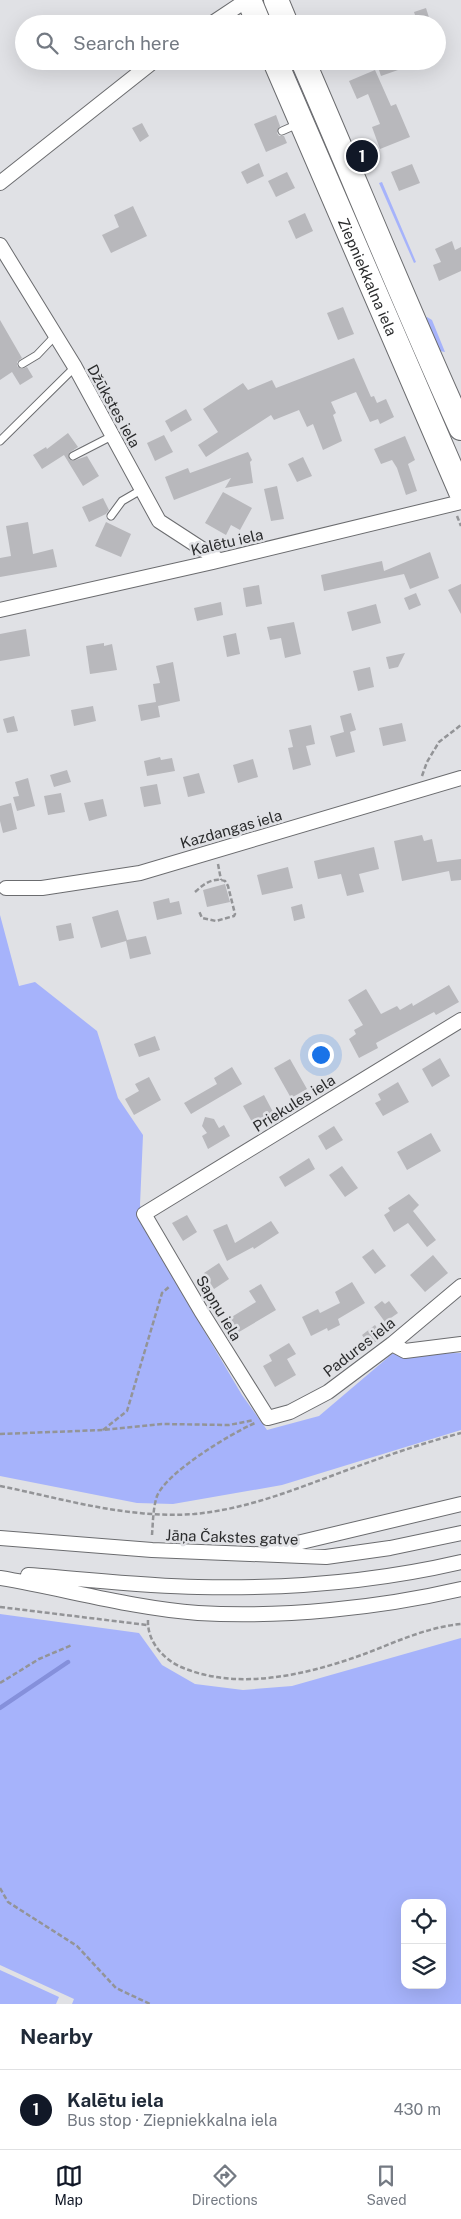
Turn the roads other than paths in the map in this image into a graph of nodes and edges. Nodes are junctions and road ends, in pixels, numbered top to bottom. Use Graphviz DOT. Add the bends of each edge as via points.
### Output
graph roads {
  1 [pos="248,0"];
  2 [pos="276,0"];
  3 [pos="225,15"];
  4 [pos="255,15"];
  5 [pos="282,15"];
  6 [pos="143,70"];
  7 [pos="277,70"];
  8 [pos="307,70"];
  9 [pos="0,183"];
  10 [pos="0,245"];
  11 [pos="55,336"];
  12 [pos="22,364"];
  13 [pos="75,367"];
  14 [pos="461,428"];
  15 [pos="112,436"];
  16 [pos="0,441"];
  17 [pos="73,456"];
  18 [pos="141,490"];
  19 [pos="461,492"];
  20 [pos="461,502"];
  21 [pos="111,516"];
  22 [pos="219,560"];
  23 [pos="0,610"];
  24 [pos="461,778"];
  25 [pos="6,888"];
  26 [pos="461,1020"];
  27 [pos="144,1214"];
  28 [pos="461,1286"];
  29 [pos="392,1344"];
  30 [pos="461,1344"];
  31 [pos="268,1418"];
  32 [pos="461,1504"];
  33 [pos="461,1533"];
  34 [pos="0,1538"];
  35 [pos="257,1553"];
  36 [pos="461,1562"];
  37 [pos="0,1574"];
  38 [pos="0,1578"];
  39 [pos="461,1589"];
  40 [pos="461,1594"];
  41 [pos="429,1596"];
  1 -- 3 [label="street"];
  1 -- 4 [label="highway"];
  2 -- 5 [label="highway"];
  6 -- 9 [label="street"];
  7 -- 19 [label="highway, Ziepniekkalna iela" via="292,127"];
  8 -- 14 [label="highway, Ziepniekkalna iela"];
  10 -- 11 [label="street, Džūkstes iela"];
  11 -- 12 [label="lane" via="37,355"];
  11 -- 13 [label="street, Džūkstes iela"];
  13 -- 15 [label="street, Džūkstes iela"];
  13 -- 16 [label="lane"];
  15 -- 17 [label="lane"];
  15 -- 18 [label="street, Džūkstes iela"];
  18 -- 21 [label="lane" via="122,501"];
  18 -- 22 [label="street, Džūkstes iela" via="159,522"];
  20 -- 22 [label="street, Kalētu iela"];
  22 -- 23 [label="street, Kalētu iela"];
  24 -- 25 [label="street, Kazdangas iela" via="140,873 42,888"];
  26 -- 27 [label="street, Priekules iela"];
  27 -- 31 [label="street, Sapņu iela"];
  28 -- 29 [label="street, Padures iela"];
  29 -- 30 [label="street" via="406,1351"];
  29 -- 31 [label="street, Padures iela" via="328,1392 290,1412"];
  32 -- 35 [label="street"];
  33 -- 35 [label="street, Jāņa Čakstes gatve" via="326,1557"];
  34 -- 35 [label="street, Jāņa Čakstes gatve" via="152,1550"];
  36 -- 37 [label="street" via="389,1576 309,1585 198,1587"];
  38 -- 41 [label="street" via="152,1608 198,1613 278,1613 374,1605"];
  39 -- 41 [label="street"];
  40 -- 41 [label="street"];
}
